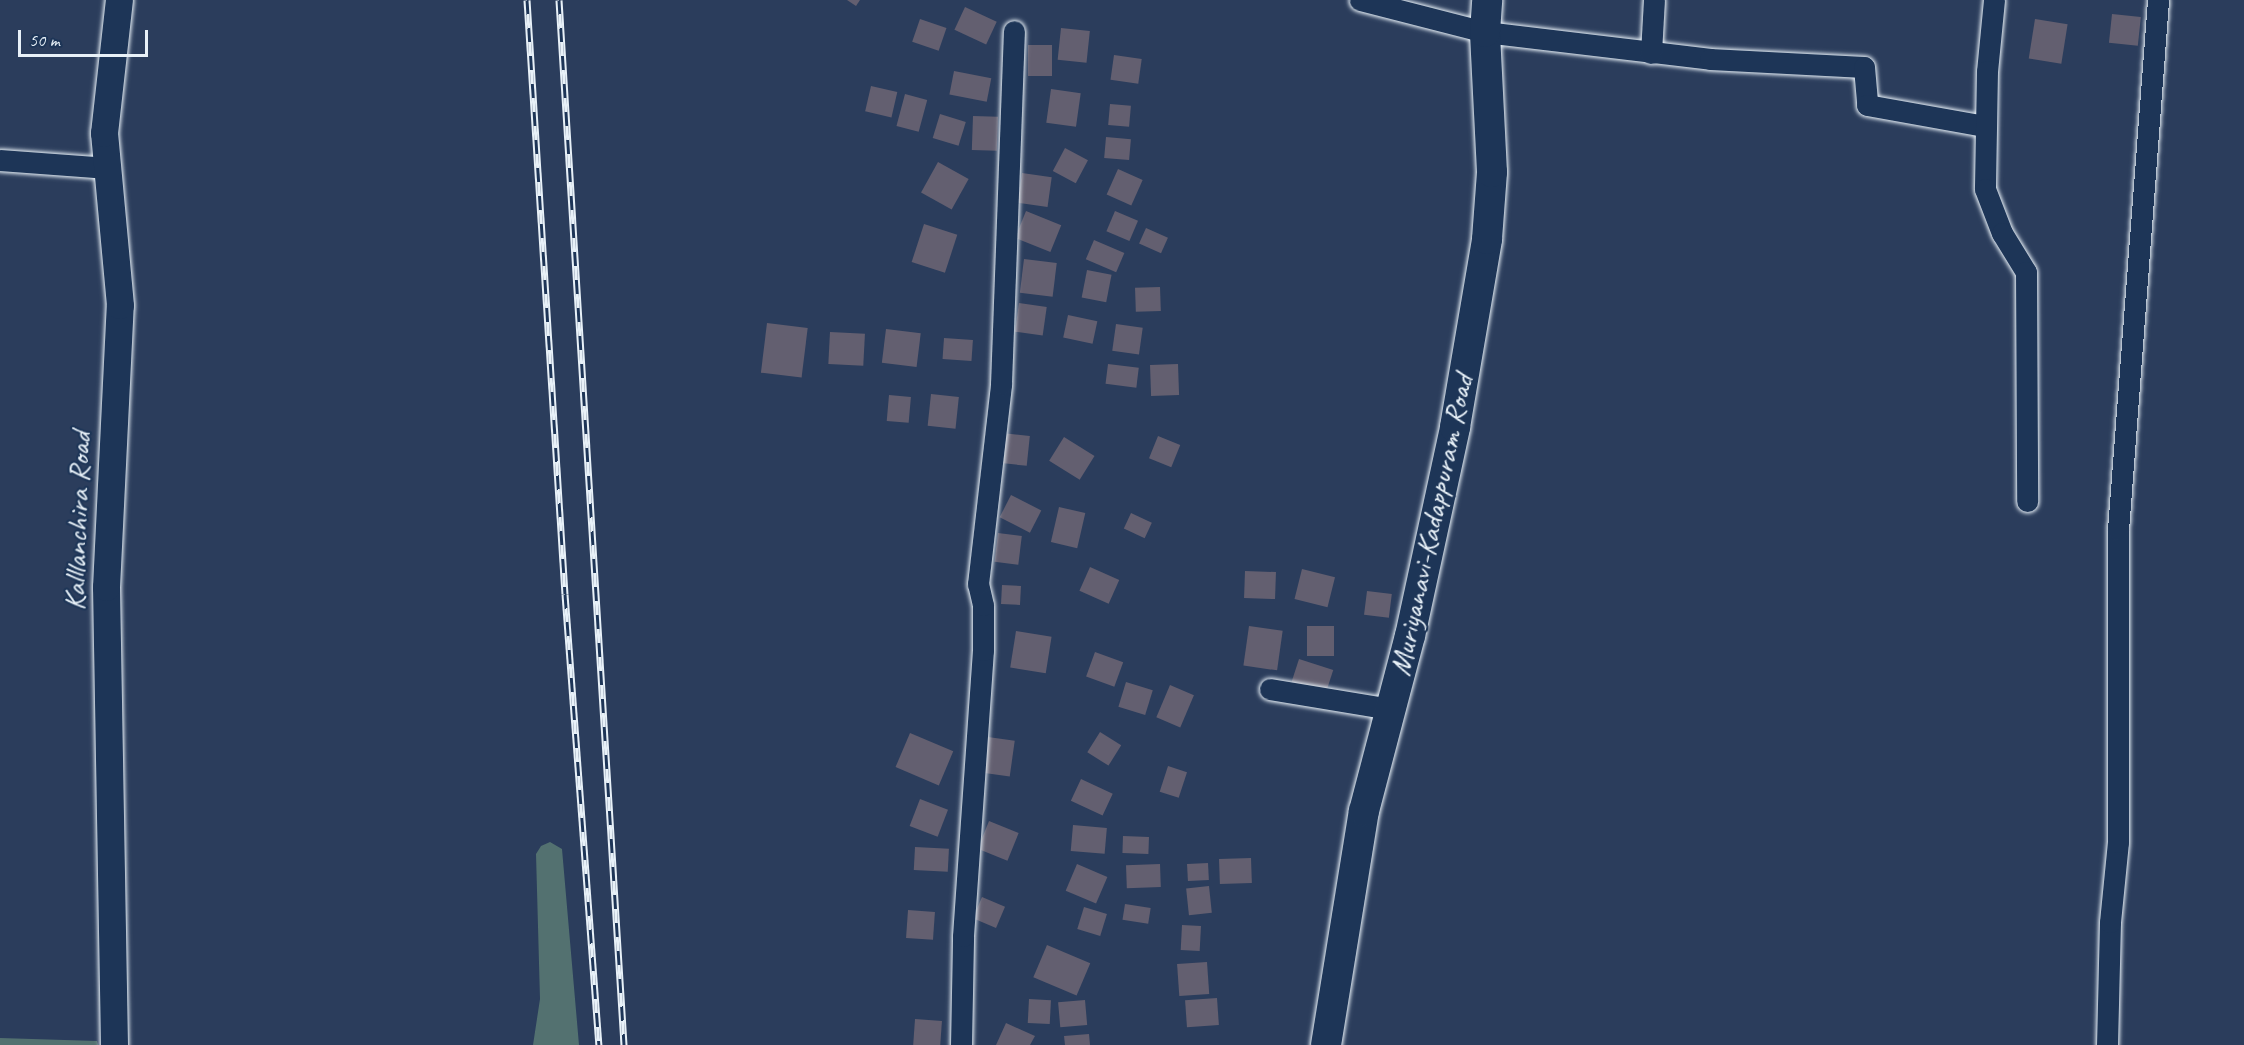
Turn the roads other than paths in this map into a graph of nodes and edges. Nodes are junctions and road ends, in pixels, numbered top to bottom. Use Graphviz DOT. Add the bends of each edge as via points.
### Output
graph roads {
  1 [pos="119,0"];
  2 [pos="1360,0"];
  3 [pos="1487,0"];
  4 [pos="1654,0"];
  5 [pos="1994,0"];
  6 [pos="2158,0"];
  7 [pos="1014,31"];
  8 [pos="1485,32"];
  9 [pos="1651,53"];
  10 [pos="1985,126"];
  11 [pos="0,160"];
  12 [pos="108,168"];
  13 [pos="2027,501"];
  14 [pos="1270,689"];
  15 [pos="1391,708"];
  16 [pos="114,1045"];
  17 [pos="961,1045"];
  18 [pos="1326,1045"];
  19 [pos="2107,1045"];
  1 -- 12 [label="street, Kalllanchira Road" via="104,133"];
  2 -- 8 [label="street"];
  3 -- 8 [label="main road, Muriyanavi-Kadappuram Road"];
  4 -- 9 [label="street"];
  5 -- 10 [label="street"];
  6 -- 19 [label="street" via="2118,530 2118,842 2110,922"];
  7 -- 17 [label="street" via="1001,384 978,584 983,605 983,650 963,936"];
  8 -- 9 [label="street"];
  8 -- 15 [label="main road, Muriyanavi-Kadappuram Road" via="1492,172 1487,239 1455,427"];
  9 -- 10 [label="street" via="1864,67 1867,105"];
  10 -- 13 [label="street" via="1985,189 2002,233 2026,272"];
  11 -- 12 [label="street"];
  12 -- 16 [label="street, Kalllanchira Road" via="120,305 106,587"];
  14 -- 15 [label="street"];
  15 -- 18 [label="main road, Muriyanavi-Kadappuram Road" via="1364,811"];
}
